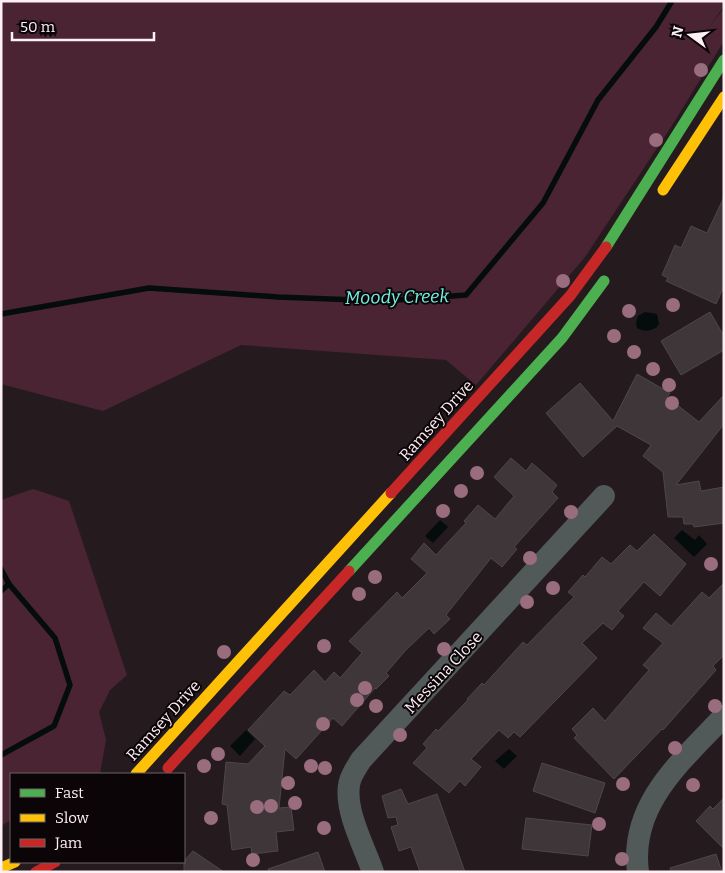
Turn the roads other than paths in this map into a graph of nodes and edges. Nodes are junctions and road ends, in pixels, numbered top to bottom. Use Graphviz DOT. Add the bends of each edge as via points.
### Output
graph roads {
  1 [pos="724,60"];
  2 [pos="724,97"];
  3 [pos="657,200"];
  4 [pos="610,273"];
  5 [pos="604,496"];
  6 [pos="724,716"];
  7 [pos="137,773"];
  8 [pos="163,773"];
  9 [pos="13,863"];
  10 [pos="54,863"];
  11 [pos="1,868"];
  12 [pos="36,872"];
  13 [pos="373,872"];
  14 [pos="638,872"];
  1 -- 7 [label="main road, Ramsey Drive" via="601,254 570,296"];
  2 -- 3 [label="main road"];
  4 -- 8 [label="main road" via="562,338"];
  5 -- 13 [label="street, Messina Close" via="361,760 349,783 349,798"];
  6 -- 14 [label="street" via="672,772 652,799 641,823 637,846"];
  9 -- 11 [label="main road"];
  10 -- 12 [label="main road"];
}
